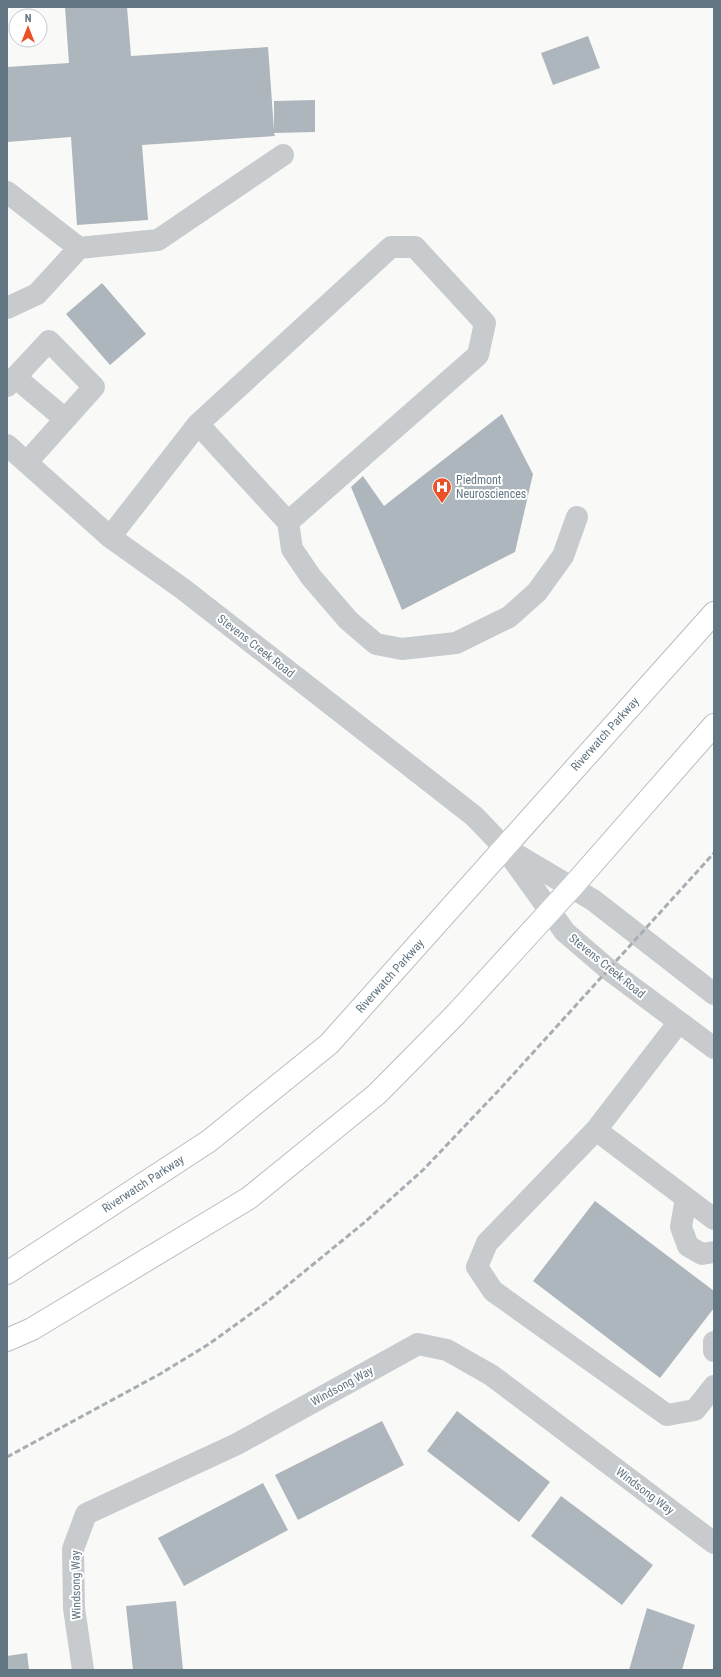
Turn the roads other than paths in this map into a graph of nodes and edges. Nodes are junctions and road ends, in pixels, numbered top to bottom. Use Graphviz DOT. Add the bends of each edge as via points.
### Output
graph roads {
  1 [pos="283,155"];
  2 [pos="7,192"];
  3 [pos="79,248"];
  4 [pos="7,308"];
  5 [pos="11,382"];
  6 [pos="65,419"];
  7 [pos="198,424"];
  8 [pos="7,445"];
  9 [pos="26,462"];
  10 [pos="578,517"];
  11 [pos="288,522"];
  12 [pos="110,537"];
  13 [pos="714,613"];
  14 [pos="714,725"];
  15 [pos="504,847"];
  16 [pos="572,887"];
  17 [pos="550,911"];
  18 [pos="714,994"];
  19 [pos="679,1022"];
  20 [pos="714,1048"];
  21 [pos="596,1130"];
  22 [pos="686,1198"];
  23 [pos="714,1219"];
  24 [pos="714,1252"];
  25 [pos="7,1273"];
  26 [pos="7,1340"];
  27 [pos="714,1342"];
  28 [pos="714,1351"];
  29 [pos="714,1386"];
  30 [pos="714,1543"];
  31 [pos="84,1670"];
  1 -- 3 [label="street" via="158,240"];
  2 -- 3 [label="street"];
  3 -- 4 [label="street" via="37,294"];
  5 -- 6 [label="street"];
  5 -- 6 [label="street" via="49,341 94,387"];
  6 -- 9 [label="street"];
  7 -- 11 [label="street"];
  7 -- 11 [label="street" via="391,247 415,247 485,323 478,355"];
  7 -- 12 [label="street"];
  8 -- 9 [label="street, Stevens Creek Road"];
  9 -- 12 [label="street, Stevens Creek Road"];
  10 -- 11 [label="street" via="563,556 537,592 509,617 456,643 402,648 376,644 343,614 311,578 292,549"];
  12 -- 15 [label="street, Stevens Creek Road" via="183,590 474,816"];
  13 -- 15 [label="main road, Riverwatch Parkway"];
  14 -- 16 [label="main road"];
  15 -- 16 [label="street, Stevens Creek Road"];
  15 -- 17 [label="street, Stevens Creek Road"];
  15 -- 25 [label="main road, Riverwatch Parkway" via="329,1044 209,1141"];
  16 -- 17 [label="main road"];
  16 -- 18 [label="street, Stevens Creek Road" via="593,900"];
  17 -- 19 [label="street, Stevens Creek Road" via="565,932"];
  17 -- 26 [label="main road" via="456,1014 377,1094 249,1198 32,1329"];
  19 -- 20 [label="street, Stevens Creek Road"];
  19 -- 21 [label="street"];
  21 -- 22 [label="street"];
  21 -- 29 [label="street" via="488,1243 477,1267 493,1291 667,1415 695,1410"];
  22 -- 23 [label="street"];
  22 -- 24 [label="street" via="681,1227 688,1246 702,1254"];
  27 -- 28 [label="street"];
  30 -- 31 [label="street, Windsong Way" via="491,1375 447,1350 418,1344 237,1444 86,1514 73,1549 74,1608"];
}
